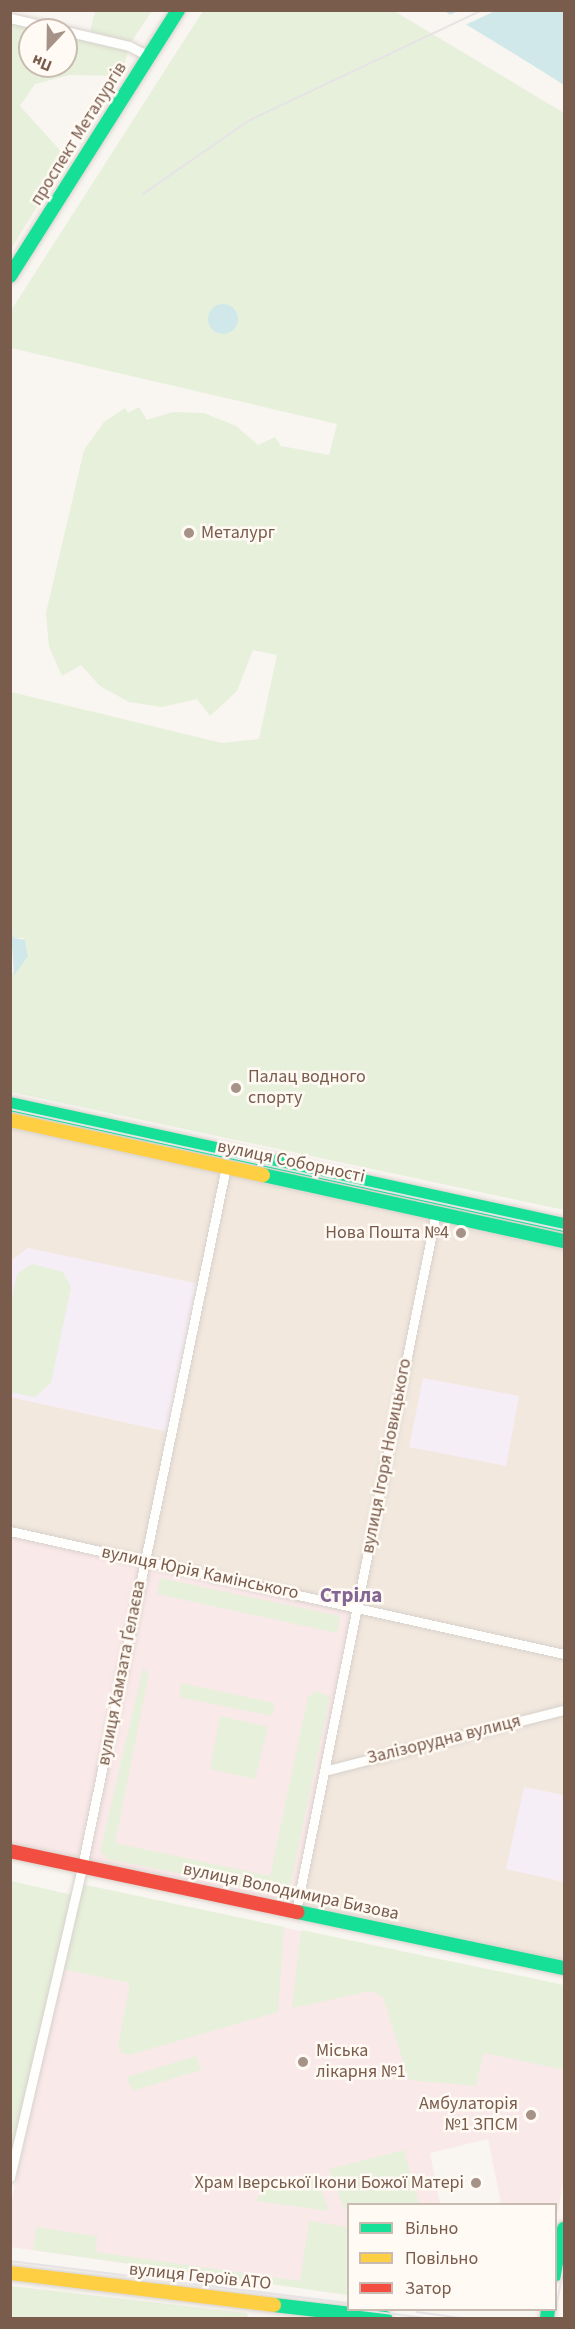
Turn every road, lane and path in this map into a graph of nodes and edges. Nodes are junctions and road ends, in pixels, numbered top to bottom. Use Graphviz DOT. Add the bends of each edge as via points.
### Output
graph roads {
  1 [pos="178,10"];
  2 [pos="10,18"];
  3 [pos="149,56"];
  4 [pos="10,276"];
  5 [pos="10,1104"];
  6 [pos="10,1120"];
  7 [pos="226,1167"];
  8 [pos="436,1212"];
  9 [pos="564,1225"];
  10 [pos="564,1241"];
  11 [pos="10,1531"];
  12 [pos="145,1561"];
  13 [pos="356,1607"];
  14 [pos="564,1654"];
  15 [pos="564,1710"];
  16 [pos="324,1771"];
  17 [pos="10,1851"];
  18 [pos="82,1867"];
  19 [pos="296,1911"];
  20 [pos="564,1968"];
  21 [pos="10,2177"];
  22 [pos="564,2229"];
  23 [pos="557,2264"];
  24 [pos="10,2273"];
  25 [pos="385,2319"];
  1 -- 3 [label="main road, проспект Металургів"];
  2 -- 3 [label="street" via="129,46"];
  3 -- 4 [label="main road, проспект Металургів"];
  5 -- 9 [label="main road, вулиця Соборності"];
  6 -- 7 [label="main road, вулиця Соборності"];
  7 -- 8 [label="main road, вулиця Соборності"];
  7 -- 12 [label="street, вулиця Хамзата Ґелаєва"];
  8 -- 10 [label="main road, вулиця Соборності"];
  8 -- 13 [label="street, вулиця Ігоря Новицького"];
  11 -- 12 [label="street, вулиця Юрія Камінського"];
  12 -- 13 [label="street, вулиця Юрія Камінського"];
  12 -- 18 [label="street, вулиця Хамзата Ґелаєва"];
  13 -- 14 [label="street, вулиця Юрія Камінського"];
  13 -- 16 [label="street, вулиця Ігоря Новицького"];
  15 -- 16 [label="street, Залізорудна вулиця"];
  16 -- 19 [label="street, вулиця Ігоря Новицького"];
  17 -- 18 [label="main road, вулиця Володимира Бизова"];
  18 -- 19 [label="main road, вулиця Володимира Бизова"];
  18 -- 21 [label="street, вулиця Хамзата Ґелаєва"];
  19 -- 20 [label="main road, вулиця Володимира Бизова"];
  22 -- 23 [label="main road"];
  24 -- 25 [label="main road, вулиця Героїв АТО"];
}
